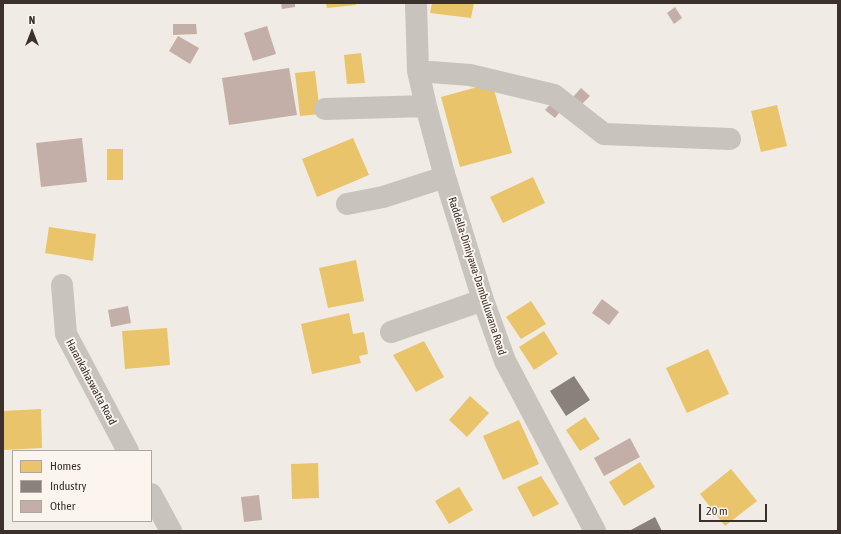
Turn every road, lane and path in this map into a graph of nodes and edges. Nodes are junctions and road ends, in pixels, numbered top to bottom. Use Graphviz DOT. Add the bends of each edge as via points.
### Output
graph roads {
  1 [pos="416,3"];
  2 [pos="418,71"];
  3 [pos="426,106"];
  4 [pos="325,109"];
  5 [pos="730,139"];
  6 [pos="445,177"];
  7 [pos="348,204"];
  8 [pos="62,285"];
  9 [pos="483,300"];
  10 [pos="391,332"];
  11 [pos="127,450"];
  12 [pos="152,496"];
  13 [pos="171,531"];
  14 [pos="595,531"];
  1 -- 2 [label="street, Raddella-Dimiyawa-Dambuluwana Road"];
  2 -- 3 [label="street, Raddella-Dimiyawa-Dambuluwana Road"];
  2 -- 5 [label="street" via="470,75 554,95 604,134"];
  3 -- 4 [label="street"];
  3 -- 6 [label="street, Raddella-Dimiyawa-Dambuluwana Road"];
  6 -- 7 [label="street" via="383,197"];
  6 -- 9 [label="street, Raddella-Dimiyawa-Dambuluwana Road"];
  8 -- 11 [label="street, Harankahaswatta Road" via="66,334"];
  9 -- 10 [label="street"];
  9 -- 14 [label="street, Raddella-Dimiyawa-Dambuluwana Road" via="505,361"];
  12 -- 13 [label="street"];
}
